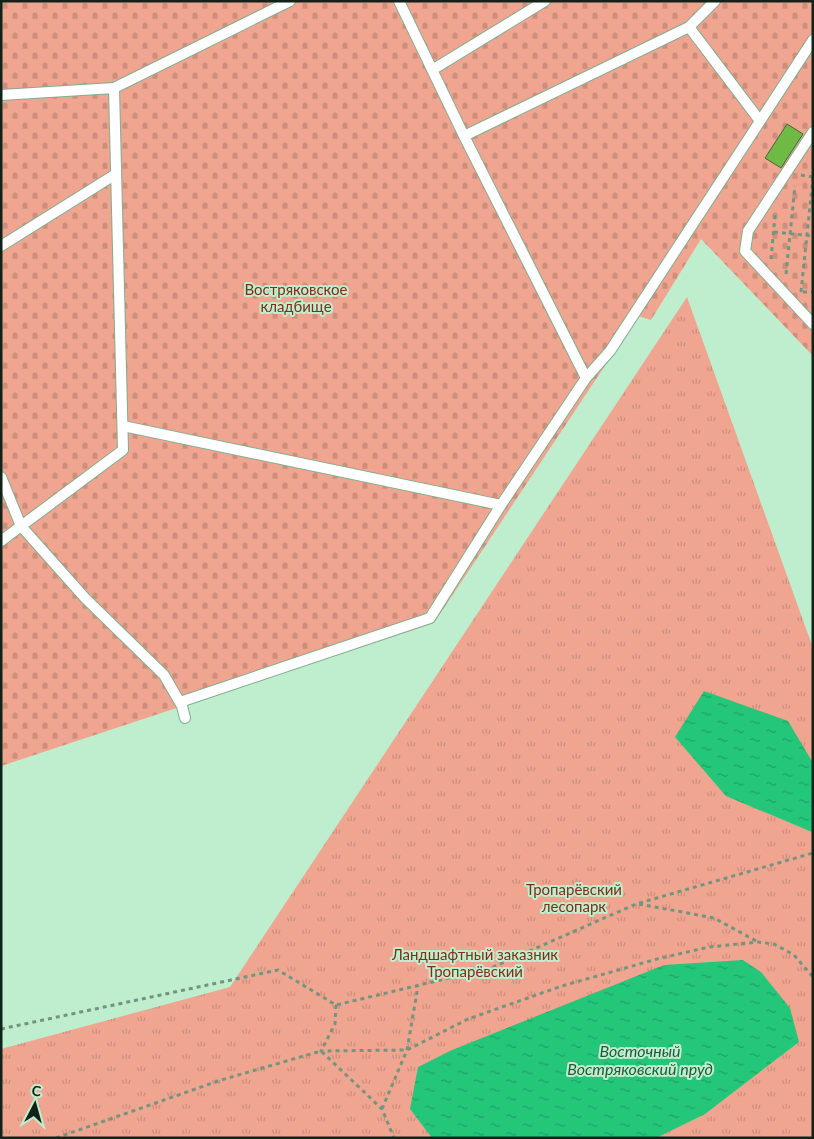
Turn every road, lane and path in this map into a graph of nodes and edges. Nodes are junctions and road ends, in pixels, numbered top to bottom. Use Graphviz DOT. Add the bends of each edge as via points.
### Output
graph roads {
  1 [pos="290,1"];
  2 [pos="399,1"];
  3 [pos="545,1"];
  4 [pos="715,1"];
  5 [pos="689,28"];
  6 [pos="813,40"];
  7 [pos="432,70"];
  8 [pos="114,88"];
  9 [pos="1,95"];
  10 [pos="760,121"];
  11 [pos="813,132"];
  12 [pos="464,136"];
  13 [pos="116,174"];
  14 [pos="813,177"];
  15 [pos="795,185"];
  16 [pos="776,213"];
  17 [pos="774,232"];
  18 [pos="790,234"];
  19 [pos="807,235"];
  20 [pos="813,236"];
  21 [pos="1,246"];
  22 [pos="769,277"];
  23 [pos="786,280"];
  24 [pos="799,310"];
  25 [pos="813,324"];
  26 [pos="586,378"];
  27 [pos="123,426"];
  28 [pos="1,477"];
  29 [pos="501,505"];
  30 [pos="21,526"];
  31 [pos="1,541"];
  32 [pos="180,702"];
  33 [pos="185,718"];
  34 [pos="813,853"];
  35 [pos="636,904"];
  36 [pos="758,942"];
  37 [pos="813,977"];
  38 [pos="418,986"];
  39 [pos="336,1004"];
  40 [pos="1,1029"];
  41 [pos="407,1050"];
  42 [pos="321,1051"];
  43 [pos="382,1109"];
  44 [pos="56,1138"];
  45 [pos="394,1138"];
  1 -- 8 [label="lane"];
  2 -- 7 [label="lane"];
  3 -- 7 [label="lane"];
  4 -- 5 [label="lane"];
  5 -- 10 [label="lane"];
  5 -- 12 [label="lane"];
  6 -- 10 [label="lane"];
  7 -- 12 [label="lane"];
  8 -- 9 [label="lane"];
  8 -- 13 [label="lane"];
  10 -- 26 [label="lane" via="610,351"];
  11 -- 22 [label="lane" via="748,231 746,251"];
  12 -- 26 [label="lane"];
  13 -- 21 [label="lane"];
  13 -- 27 [label="lane"];
  14 -- 19 [label="path"];
  15 -- 18 [label="path"];
  16 -- 17 [label="path"];
  17 -- 18 [label="path"];
  17 -- 22 [label="path"];
  18 -- 19 [label="path"];
  18 -- 23 [label="path"];
  19 -- 20 [label="path"];
  19 -- 24 [label="path"];
  22 -- 24 [label="lane"];
  24 -- 25 [label="lane"];
  26 -- 29 [label="lane"];
  27 -- 29 [label="lane"];
  27 -- 30 [label="lane" via="123,450"];
  28 -- 30 [label="lane"];
  29 -- 32 [label="lane" via="430,618"];
  30 -- 31 [label="lane"];
  30 -- 32 [label="lane" via="85,598 164,675"];
  32 -- 33 [label="lane"];
  34 -- 35 [label="path"];
  35 -- 36 [label="path" via="714,918"];
  35 -- 38 [label="path" via="491,968"];
  36 -- 37 [label="path" via="774,944 794,955"];
  36 -- 41 [label="path" via="709,947 562,986 468,1019"];
  38 -- 39 [label="path"];
  38 -- 41 [label="path"];
  39 -- 40 [label="path" via="278,970"];
  39 -- 42 [label="path" via="335,1024"];
  41 -- 42 [label="path"];
  41 -- 43 [label="path"];
  42 -- 43 [label="path"];
  42 -- 44 [label="path" via="221,1080"];
  43 -- 45 [label="path"];
}
